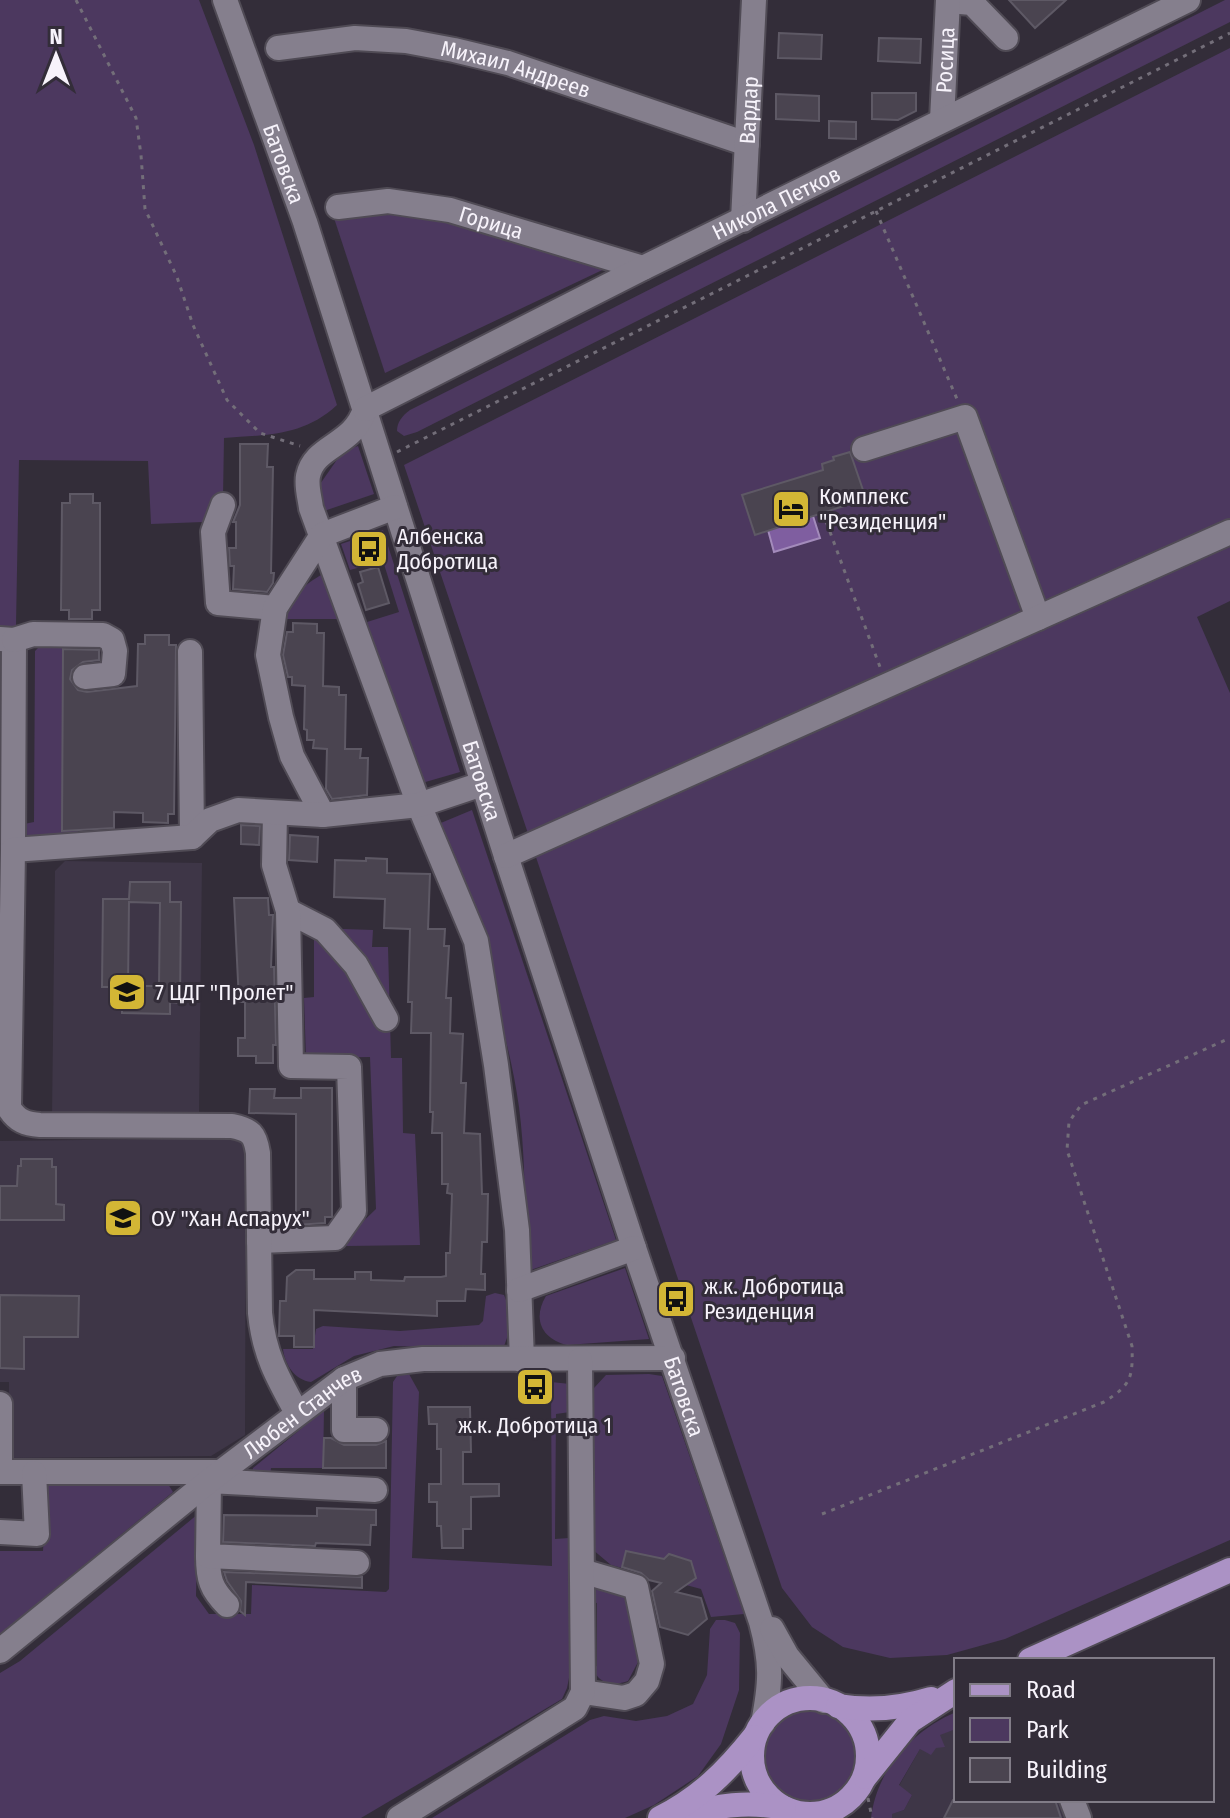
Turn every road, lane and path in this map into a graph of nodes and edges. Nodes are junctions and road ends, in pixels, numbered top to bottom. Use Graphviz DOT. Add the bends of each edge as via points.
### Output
graph roads {
  1 [pos="76,0"];
  2 [pos="225,0"];
  3 [pos="754,0"];
  4 [pos="948,0"];
  5 [pos="1188,0"];
  6 [pos="1230,33"];
  7 [pos="1006,38"];
  8 [pos="278,48"];
  9 [pos="942,120"];
  10 [pos="747,144"];
  11 [pos="338,207"];
  12 [pos="876,211"];
  13 [pos="743,220"];
  14 [pos="643,268"];
  15 [pos="350,361"];
  16 [pos="406,388"];
  17 [pos="365,409"];
  18 [pos="965,417"];
  19 [pos="864,449"];
  20 [pos="322,453"];
  21 [pos="380,460"];
  22 [pos="223,505"];
  23 [pos="395,507"];
  24 [pos="823,513"];
  25 [pos="1230,532"];
  26 [pos="322,535"];
  27 [pos="275,608"];
  28 [pos="1038,618"];
  29 [pos="7,640"];
  30 [pos="190,652"];
  31 [pos="85,677"];
  32 [pos="887,686"];
  33 [pos="482,784"];
  34 [pos="419,805"];
  35 [pos="275,813"];
  36 [pos="323,815"];
  37 [pos="192,837"];
  38 [pos="13,850"];
  39 [pos="506,856"];
  40 [pos="288,911"];
  41 [pos="6,953"];
  42 [pos="386,1019"];
  43 [pos="1230,1038"];
  44 [pos="5,1108"];
  45 [pos="259,1241"];
  46 [pos="634,1248"];
  47 [pos="519,1290"];
  48 [pos="673,1358"];
  49 [pos="522,1360"];
  50 [pos="580,1360"];
  51 [pos="344,1379"];
  52 [pos="0,1404"];
  53 [pos="297,1413"];
  54 [pos="376,1430"];
  55 [pos="0,1472"];
  56 [pos="34,1473"];
  57 [pos="215,1476"];
  58 [pos="375,1490"];
  59 [pos="822,1514"];
  60 [pos="0,1532"];
  61 [pos="208,1556"];
  62 [pos="742,1561"];
  63 [pos="357,1563"];
  64 [pos="1230,1570"];
  65 [pos="582,1571"];
  66 [pos="227,1605"];
  67 [pos="0,1651"];
  68 [pos="1034,1658"];
  69 [pos="583,1692"];
  70 [pos="954,1692"];
  71 [pos="954,1692"];
  72 [pos="831,1703"];
  73 [pos="761,1727"];
  74 [pos="860,1785"];
  75 [pos="797,1813"];
  76 [pos="399,1818"];
  77 [pos="660,1818"];
  78 [pos="677,1818"];
  79 [pos="851,1818"];
  1 -- 20 [label="path" via="136,118 145,209 227,400 260,433"];
  2 -- 15 [label="street, Батовска"];
  3 -- 10 [label="street, Вардар"];
  4 -- 7 [label="street" via="972,3"];
  4 -- 9 [label="street, Росица"];
  5 -- 9 [label="street, Никола Петков"];
  6 -- 12 [label="path"];
  8 -- 10 [label="street, Михаил Андреев" via="355,38 454,50 508,63"];
  9 -- 13 [label="street, Никола Петков"];
  10 -- 13 [label="street, Вардар"];
  11 -- 14 [label="street, Горица" via="388,201 450,210"];
  12 -- 18 [label="path"];
  12 -- 21 [label="path"];
  13 -- 14 [label="street, Никола Петков"];
  14 -- 16 [label="street, Никола Петков"];
  15 -- 16 [label="street" via="375,381"];
  15 -- 17 [label="street, Батовска"];
  16 -- 17 [label="street, Никола Петков"];
  17 -- 20 [label="street" via="358,427"];
  17 -- 21 [label="street, Батовска"];
  18 -- 19 [label="street"];
  18 -- 28 [label="street"];
  20 -- 26 [label="street" via="307,478"];
  21 -- 23 [label="street, Батовска"];
  22 -- 27 [label="street" via="213,532 218,603"];
  23 -- 26 [label="street"];
  23 -- 33 [label="street, Батовска"];
  24 -- 32 [label="path"];
  25 -- 28 [label="street"];
  26 -- 27 [label="street"];
  26 -- 34 [label="street"];
  27 -- 36 [label="street" via="268,655 281,717 292,756"];
  28 -- 32 [label="street"];
  29 -- 31 [label="street" via="33,634 103,635 112,640 113,674"];
  29 -- 38 [label="street"];
  30 -- 37 [label="street"];
  32 -- 39 [label="street"];
  33 -- 34 [label="street"];
  33 -- 39 [label="street, Батовска"];
  34 -- 36 [label="street"];
  34 -- 47 [label="street" via="476,941 517,1230"];
  35 -- 36 [label="street"];
  35 -- 37 [label="street" via="238,810 210,820"];
  35 -- 40 [label="street" via="274,865"];
  37 -- 38 [label="street"];
  38 -- 41 [label="street"];
  39 -- 46 [label="street, Батовска"];
  40 -- 42 [label="street" via="325,930 356,965"];
  40 -- 45 [label="street" via="291,1066 349,1067 354,1211 335,1238"];
  41 -- 44 [label="street"];
  43 -- 59 [label="path" via="1081,1105 1069,1122 1067,1150 1132,1346 1133,1371 1125,1388 1104,1402"];
  44 -- 45 [label="street" via="26,1124 247,1129 255,1136 258,1153"];
  45 -- 53 [label="street" via="263,1339 270,1365"];
  46 -- 47 [label="street"];
  46 -- 48 [label="street, Батовска"];
  47 -- 49 [label="street"];
  48 -- 50 [label="street, Любен Станчев"];
  48 -- 62 [label="street, Батовска"];
  49 -- 50 [label="street, Любен Станчев"];
  49 -- 51 [label="street, Любен Станчев" via="423,1359 380,1364"];
  50 -- 65 [label="street"];
  51 -- 53 [label="street, Любен Станчев"];
  51 -- 54 [label="street" via="344,1430"];
  52 -- 55 [label="street"];
  53 -- 57 [label="street, Любен Станчев"];
  55 -- 56 [label="street"];
  56 -- 57 [label="street"];
  56 -- 60 [label="street" via="37,1534"];
  57 -- 58 [label="street"];
  57 -- 61 [label="street"];
  57 -- 67 [label="street, Любен Станчев"];
  61 -- 63 [label="street"];
  61 -- 66 [label="street" via="208,1579"];
  62 -- 72 [label="street, Батовска" via="787,1656"];
  62 -- 73 [label="street, Батовска" via="769,1655 770,1684"];
  64 -- 68 [label="main road"];
  65 -- 69 [label="street"];
  65 -- 69 [label="street" via="636,1587 652,1664 636,1694 624,1698"];
  69 -- 76 [label="street" via="575,1708"];
  70 -- 72 [label="main road" via="895,1709 862,1710"];
  71 -- 74 [label="main road" via="910,1721"];
  72 -- 73 [label="main road" via="790,1702"];
  72 -- 74 [label="main road" via="851,1716 865,1737 868,1754"];
  73 -- 75 [label="main road" via="752,1753 755,1775 766,1794"];
  73 -- 77 [label="main road" via="717,1780"];
  74 -- 75 [label="main road" via="831,1810"];
  74 -- 79 [label="main road"];
  75 -- 78 [label="main road" via="741,1803"];
}
